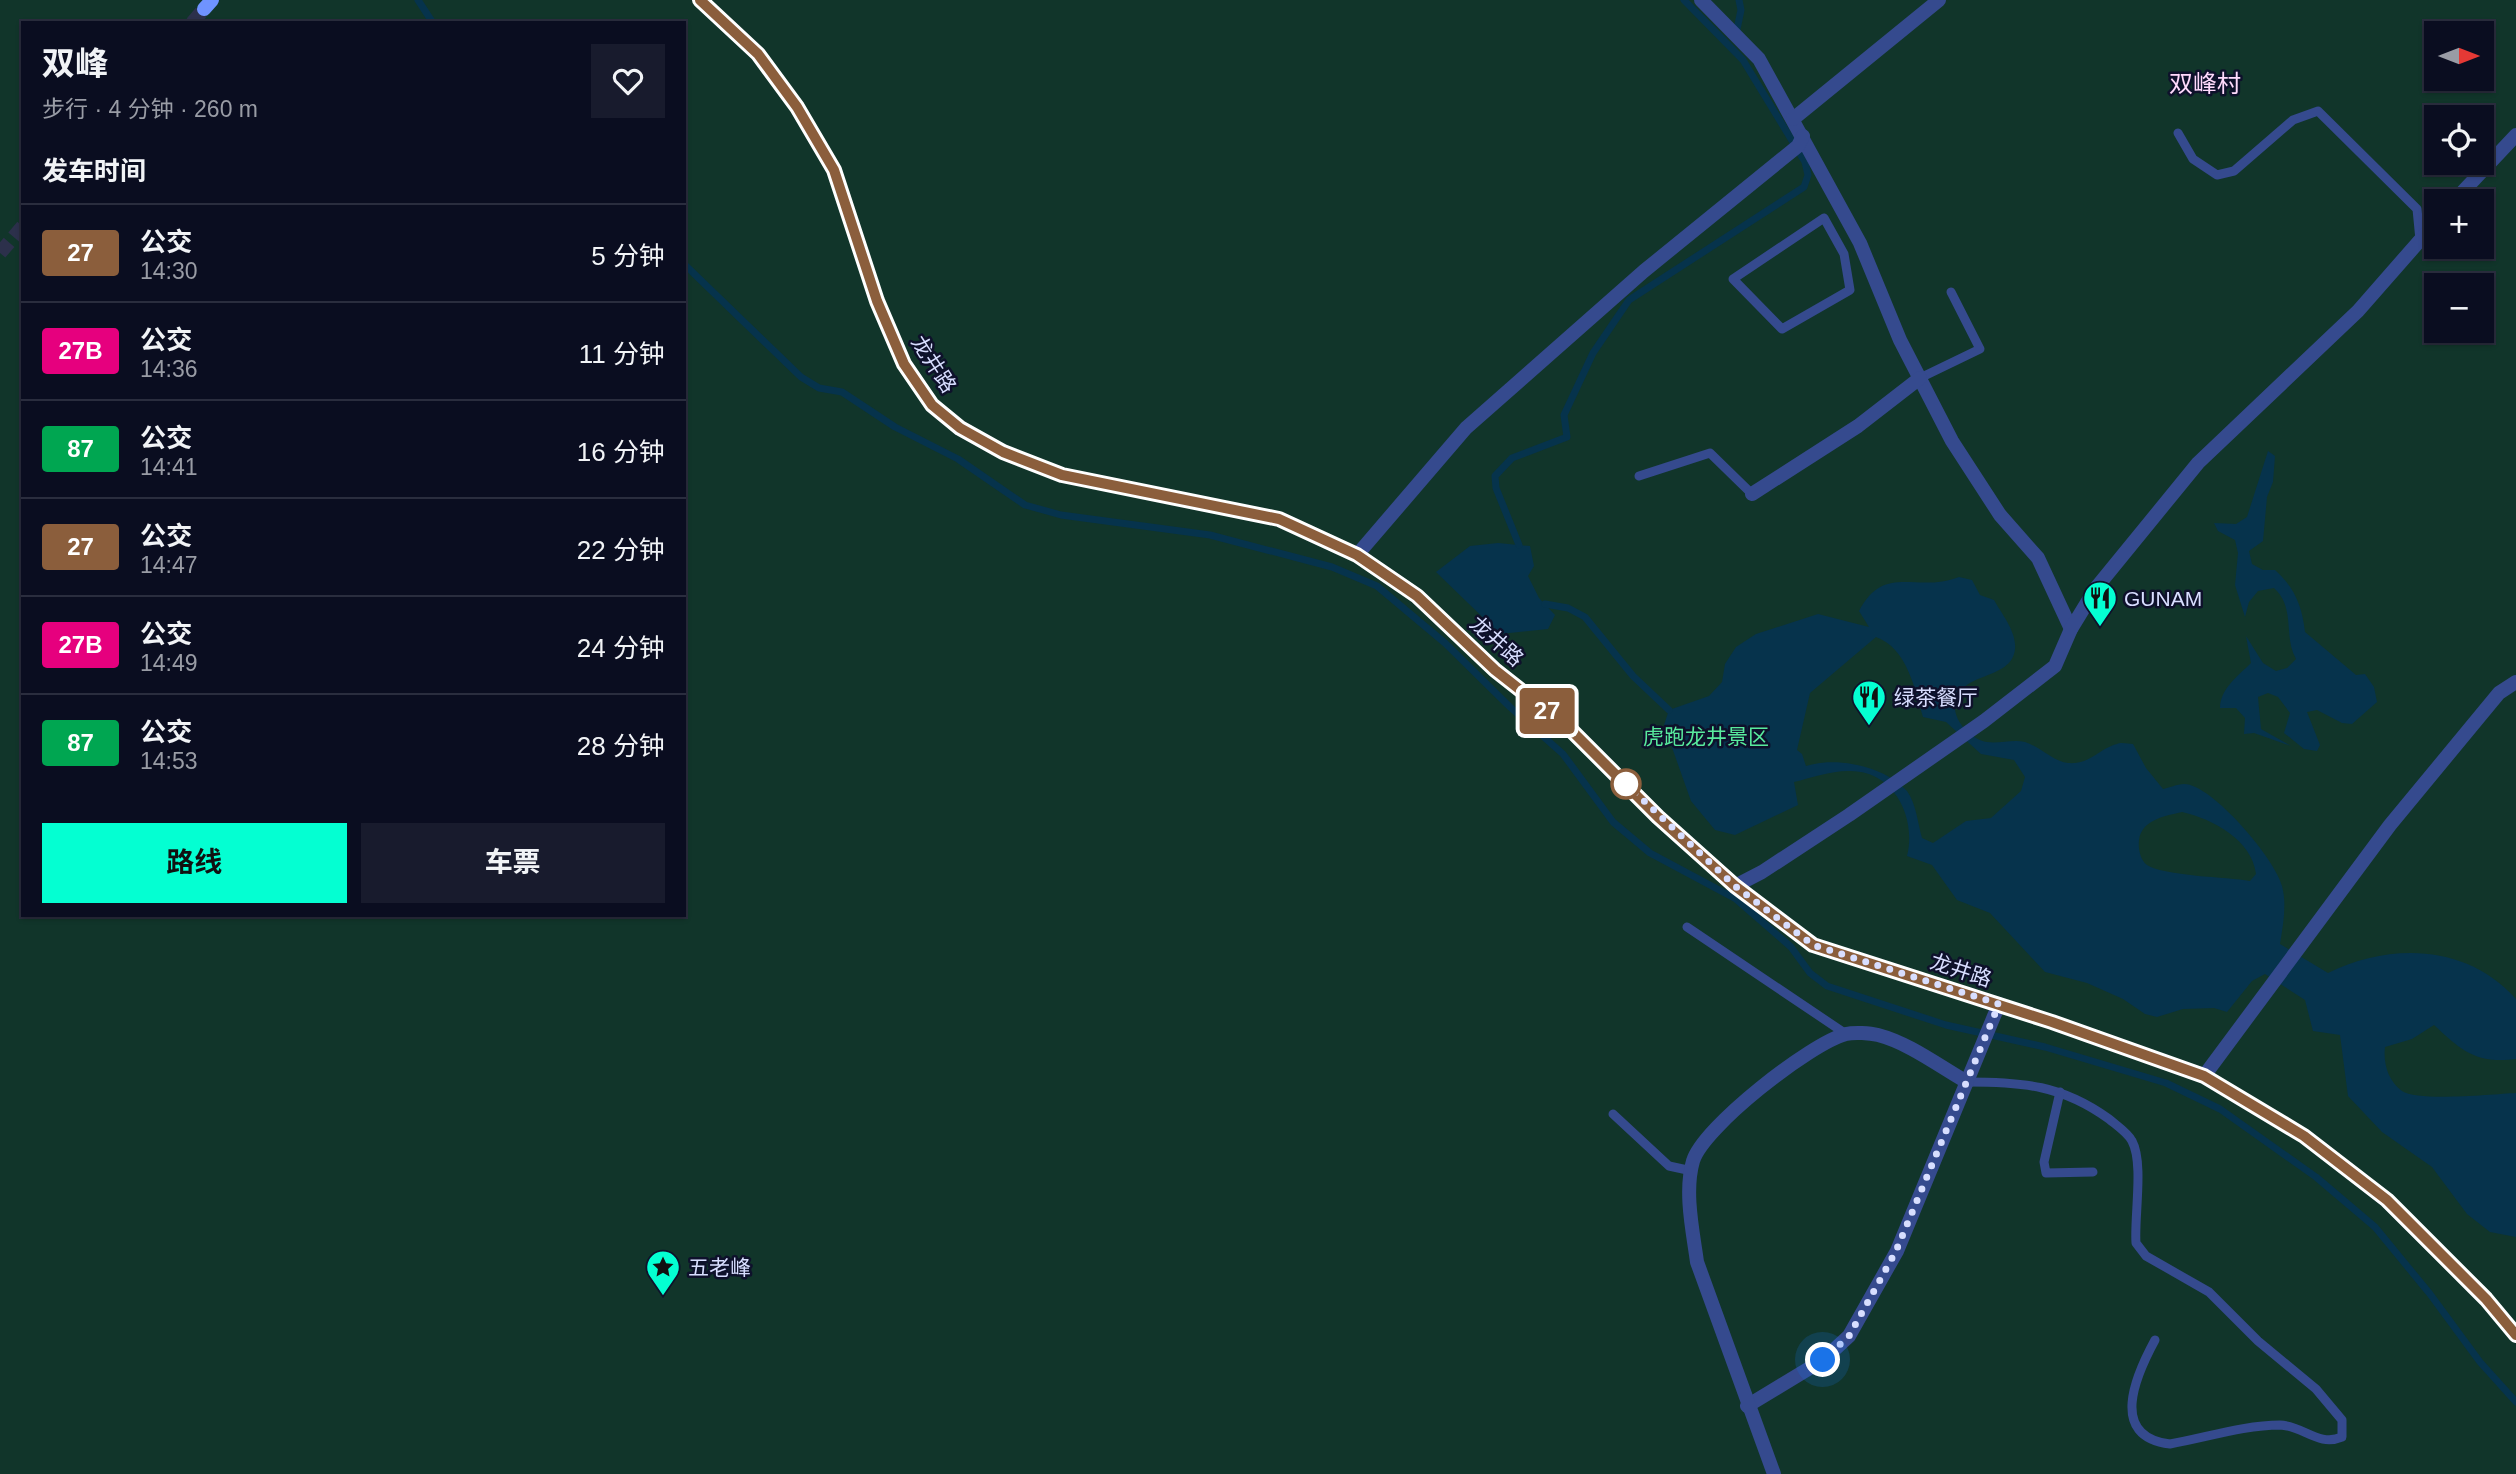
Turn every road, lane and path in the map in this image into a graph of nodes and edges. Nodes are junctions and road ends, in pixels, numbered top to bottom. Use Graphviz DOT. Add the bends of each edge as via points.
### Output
graph roads {
  1 [pos="700,0"];
  2 [pos="1701,0"];
  3 [pos="1939,0"];
  4 [pos="1793,119"];
  5 [pos="2178,133"];
  6 [pos="2514,139"];
  7 [pos="1797,144"];
  8 [pos="2466,189"];
  9 [pos="2424,236"];
  10 [pos="2420,240"];
  11 [pos="1860,243"];
  12 [pos="1844,254"];
  13 [pos="1951,292"];
  14 [pos="1920,379"];
  15 [pos="1639,477"];
  16 [pos="1752,494"];
  17 [pos="1357,555"];
  18 [pos="2071,629"];
  19 [pos="2516,682"];
  20 [pos="1735,886"];
  21 [pos="1687,926"];
  22 [pos="1999,1004"];
  23 [pos="1846,1034"];
  24 [pos="2204,1076"];
  25 [pos="1967,1082"];
  26 [pos="2060,1092"];
  27 [pos="1613,1114"];
  28 [pos="1692,1171"];
  29 [pos="2093,1172"];
  30 [pos="2516,1335"];
  31 [pos="2155,1340"];
  32 [pos="1747,1406"];
  33 [pos="1774,1474"];
  1 -- 17 [label="street, 龙井路" via="758,54 797,107 834,170 877,301 904,364 932,405 960,428 1003,452 1062,475 1279,519"];
  2 -- 4 [label="street" via="1759,59"];
  3 -- 4 [label="street"];
  4 -- 7 [label="street"];
  5 -- 10 [label="lane" via="2193,159 2217,175 2234,172 2293,120 2318,111 2417,209"];
  6 -- 8 [label="street"];
  7 -- 11 [label="street"];
  7 -- 17 [label="street" via="1466,428"];
  9 -- 10 [label="street"];
  10 -- 18 [label="street" via="2358,311 2198,463 2096,588"];
  11 -- 12 [label="lane"];
  11 -- 14 [label="street"];
  12 -- 12 [label="lane" via="1825,218 1734,279 1782,329 1850,290"];
  13 -- 14 [label="lane" via="1980,349"];
  14 -- 16 [label="street" via="1858,426"];
  14 -- 18 [label="street" via="1952,441 2000,515 2039,558"];
  15 -- 16 [label="lane" via="1710,453"];
  17 -- 20 [label="street, 龙井路" via="1417,596 1495,670 1570,729"];
  18 -- 20 [label="street" via="2054,666 1983,721 1762,873"];
  19 -- 24 [label="street" via="2499,693 2390,825"];
  20 -- 22 [label="street, 龙井路" via="1813,945"];
  21 -- 23 [label="lane"];
  22 -- 24 [label="street, 龙井路"];
  22 -- 25 [label="street"];
  23 -- 25 [label="street" via="1877,1035 1905,1046"];
  23 -- 28 [label="street" via="1799,1058 1717,1126 1693,1160"];
  24 -- 30 [label="street, 龙井路" via="2304,1136 2387,1200"];
  25 -- 26 [label="lane" via="2024,1082"];
  25 -- 32 [label="street" via="1896,1251 1849,1336 1823,1360"];
  26 -- 29 [label="lane" via="2044,1162 2046,1173"];
  26 -- 31 [label="lane" via="2094,1109 2132,1142 2137,1170 2136,1243 2146,1256 2209,1292 2316,1389 2342,1420 2342,1437 2317,1439 2299,1427 2280,1425 2170,1444 2153,1442 2137,1427 2130,1406"];
  27 -- 28 [label="lane" via="1669,1166"];
  28 -- 32 [label="street" via="1692,1228 1698,1262"];
  32 -- 33 [label="street"];
}
